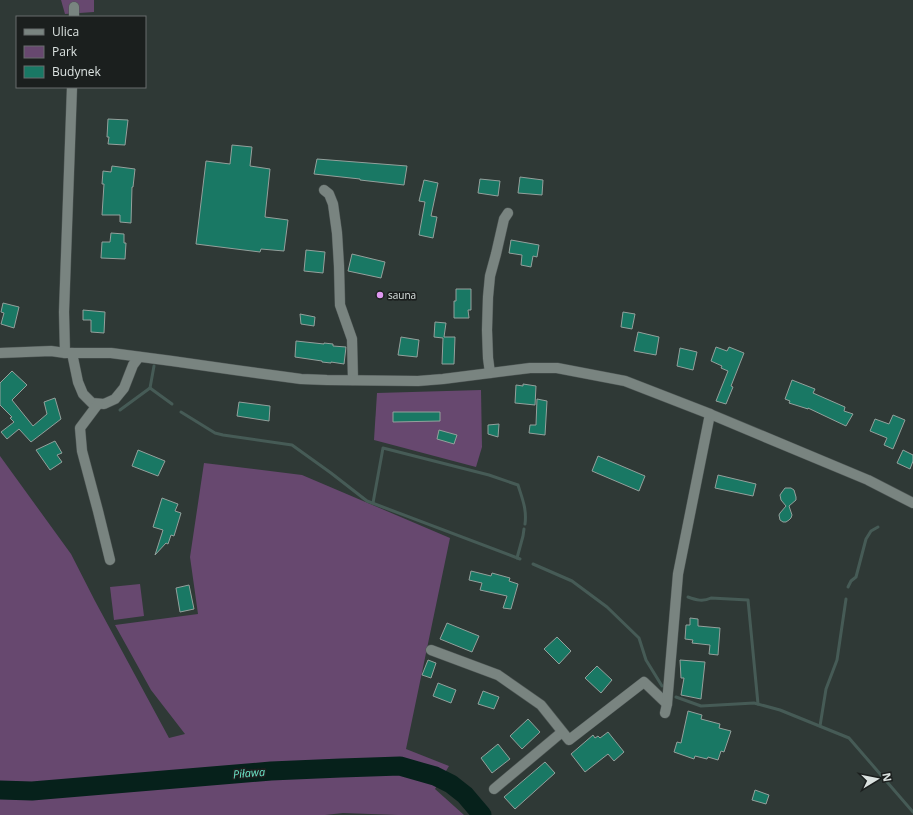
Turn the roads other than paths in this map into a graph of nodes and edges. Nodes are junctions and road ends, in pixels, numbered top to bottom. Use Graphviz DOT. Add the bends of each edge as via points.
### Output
graph roads {
  1 [pos="72,88"];
  2 [pos="324,190"];
  3 [pos="508,213"];
  4 [pos="0,353"];
  5 [pos="68,353"];
  6 [pos="139,357"];
  7 [pos="490,373"];
  8 [pos="353,380"];
  9 [pos="98,404"];
  10 [pos="710,414"];
  11 [pos="913,503"];
  12 [pos="110,560"];
  13 [pos="431,650"];
  14 [pos="562,732"];
  15 [pos="494,788"];
  1 -- 5 [label="street" via="64,312"];
  2 -- 8 [label="street" via="329,194 337,233 340,305 352,339"];
  3 -- 7 [label="street" via="504,219 490,276 487,330"];
  4 -- 5 [label="street"];
  5 -- 6 [label="street" via="111,353"];
  5 -- 9 [label="street" via="83,394 92,403"];
  6 -- 8 [label="street" via="301,379"];
  6 -- 9 [label="street" via="124,388 115,399"];
  7 -- 8 [label="street" via="414,381"];
  7 -- 10 [label="street" via="530,368 557,368 625,381"];
  9 -- 12 [label="street" via="80,428 82,452"];
  10 -- 11 [label="street" via="868,480"];
  10 -- 14 [label="street" via="678,574 666,708 644,682 569,740"];
  13 -- 14 [label="street" via="498,676 541,705"];
  14 -- 15 [label="street"];
}
